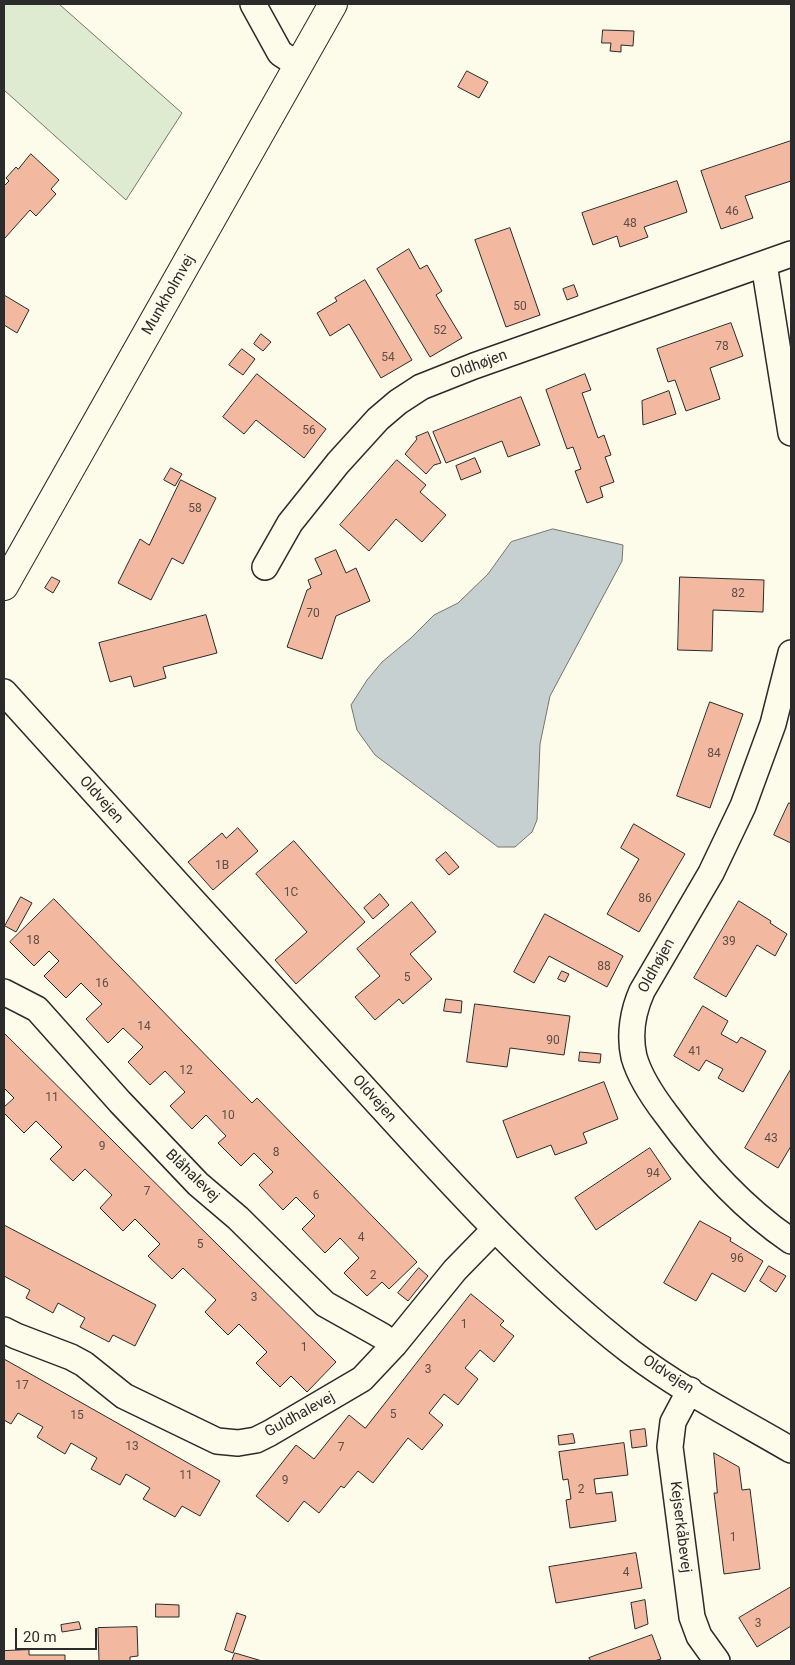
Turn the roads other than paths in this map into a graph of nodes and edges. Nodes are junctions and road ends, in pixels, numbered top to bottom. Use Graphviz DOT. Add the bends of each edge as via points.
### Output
graph roads {
  1 [pos="253,4"];
  2 [pos="334,4"];
  3 [pos="298,65"];
  4 [pos="791,254"];
  5 [pos="764,264"];
  6 [pos="791,433"];
  7 [pos="265,567"];
  8 [pos="4,586"];
  9 [pos="791,653"];
  10 [pos="4,692"];
  11 [pos="4,992"];
  12 [pos="495,1229"];
  13 [pos="791,1240"];
  14 [pos="4,1330"];
  15 [pos="394,1345"];
  16 [pos="690,1390"];
  17 [pos="791,1450"];
  18 [pos="718,1661"];
  1 -- 3 [label="street" via="280,53"];
  2 -- 3 [label="street, Munkholmvej"];
  3 -- 8 [label="street, Munkholmvej"];
  4 -- 5 [label="street, Oldhøjen"];
  5 -- 6 [label="street"];
  5 -- 7 [label="street, Oldhøjen" via="421,387 378,419 344,456 290,523"];
  9 -- 13 [label="street, Oldhøjen" via="773,724 743,806 711,873 642,991 634,1011 632,1032 639,1072 679,1132 732,1193"];
  10 -- 12 [label="street, Oldvejen"];
  11 -- 15 [label="street, Blåhalevej" via="36,1009 198,1184 238,1218 325,1304"];
  12 -- 15 [label="street, Guldhalevej" via="454,1270"];
  12 -- 16 [label="street, Oldvejen" via="547,1281 597,1324"];
  14 -- 15 [label="street, Guldhalevej" via="72,1357 124,1396 217,1441 231,1443 256,1440 270,1434 356,1384"];
  16 -- 17 [label="street, Oldvejen"];
  16 -- 18 [label="street, Kejserkåbevej" via="673,1422 670,1447 692,1617 699,1636"];
}
